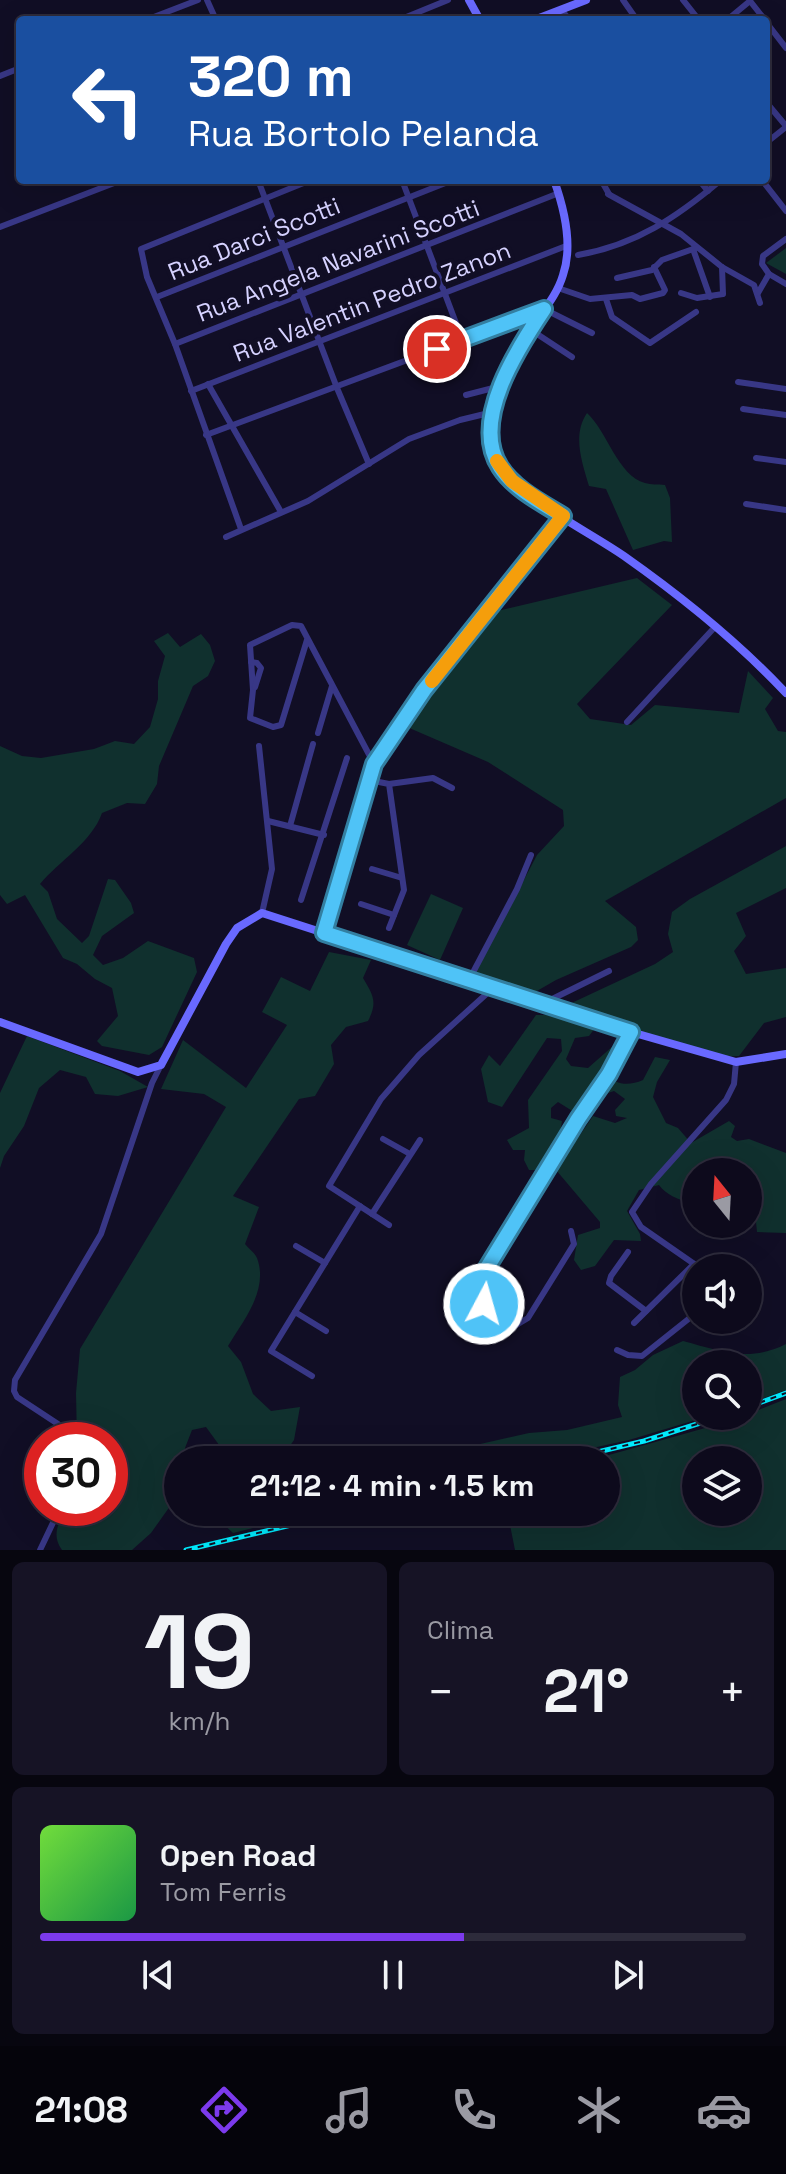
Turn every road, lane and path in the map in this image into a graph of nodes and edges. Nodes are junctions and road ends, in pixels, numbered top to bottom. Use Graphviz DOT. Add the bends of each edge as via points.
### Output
graph roads {
  1 [pos="198,0"];
  2 [pos="448,0"];
  3 [pos="586,0"];
  4 [pos="683,0"];
  5 [pos="750,0"];
  6 [pos="562,11"];
  7 [pos="156,16"];
  8 [pos="409,16"];
  9 [pos="546,16"];
  10 [pos="566,16"];
  11 [pos="696,16"];
  12 [pos="732,16"];
  13 [pos="770,27"];
  14 [pos="786,48"];
  15 [pos="770,107"];
  16 [pos="786,126"];
  17 [pos="770,140"];
  18 [pos="102,184"];
  19 [pos="260,184"];
  20 [pos="300,184"];
  21 [pos="404,184"];
  22 [pos="443,184"];
  23 [pos="556,184"];
  24 [pos="603,184"];
  25 [pos="702,184"];
  26 [pos="716,184"];
  27 [pos="765,184"];
  28 [pos="708,191"];
  29 [pos="559,193"];
  30 [pos="265,197"];
  31 [pos="409,197"];
  32 [pos="786,211"];
  33 [pos="664,224"];
  34 [pos="1,225"];
  35 [pos="786,239"];
  36 [pos="427,245"];
  37 [pos="284,246"];
  38 [pos="566,246"];
  39 [pos="694,248"];
  40 [pos="578,255"];
  41 [pos="654,267"];
  42 [pos="722,267"];
  43 [pos="769,274"];
  44 [pos="617,278"];
  45 [pos="786,284"];
  46 [pos="558,288"];
  47 [pos="445,292"];
  48 [pos="681,293"];
  49 [pos="758,293"];
  50 [pos="302,296"];
  51 [pos="157,297"];
  52 [pos="710,297"];
  53 [pos="606,299"];
  54 [pos="760,303"];
  55 [pos="544,309"];
  56 [pos="696,312"];
  57 [pos="531,330"];
  58 [pos="592,333"];
  59 [pos="462,339"];
  60 [pos="319,341"];
  61 [pos="175,344"];
  62 [pos="572,357"];
  63 [pos="738,382"];
  64 [pos="208,384"];
  65 [pos="501,386"];
  66 [pos="337,388"];
  67 [pos="786,389"];
  68 [pos="191,391"];
  69 [pos="466,395"];
  70 [pos="743,409"];
  71 [pos="493,412"];
  72 [pos="786,415"];
  73 [pos="232,426"];
  74 [pos="206,435"];
  75 [pos="756,458"];
  76 [pos="786,462"];
  77 [pos="369,464"];
  78 [pos="746,504"];
  79 [pos="786,510"];
  80 [pos="281,512"];
  81 [pos="563,516"];
  82 [pos="241,529"];
  83 [pos="226,537"];
  84 [pos="714,628"];
  85 [pos="307,640"];
  86 [pos="332,685"];
  87 [pos="786,693"];
  88 [pos="627,722"];
  89 [pos="318,733"];
  90 [pos="313,744"];
  91 [pos="259,746"];
  92 [pos="347,758"];
  93 [pos="374,764"];
  94 [pos="369,780"];
  95 [pos="389,784"];
  96 [pos="452,788"];
  97 [pos="268,821"];
  98 [pos="290,826"];
  99 [pos="324,835"];
  100 [pos="531,855"];
  101 [pos="372,869"];
  102 [pos="402,878"];
  103 [pos="301,900"];
  104 [pos="361,904"];
  105 [pos="262,913"];
  106 [pos="394,915"];
  107 [pos="389,928"];
  108 [pos="324,933"];
  109 [pos="609,971"];
  110 [pos="469,980"];
  111 [pos="493,988"];
  112 [pos="543,1004"];
  113 [pos="0,1022"];
  114 [pos="631,1032"];
  115 [pos="786,1054"];
  116 [pos="736,1062"];
  117 [pos="161,1065"];
  118 [pos="138,1072"];
  119 [pos="152,1083"];
  120 [pos="383,1139"];
  121 [pos="420,1140"];
  122 [pos="410,1154"];
  123 [pos="360,1206"];
  124 [pos="372,1214"];
  125 [pos="389,1225"];
  126 [pos="571,1231"];
  127 [pos="296,1246"];
  128 [pos="628,1252"];
  129 [pos="682,1256"];
  130 [pos="325,1263"];
  131 [pos="682,1279"];
  132 [pos="646,1311"];
  133 [pos="295,1312"];
  134 [pos="634,1323"];
  135 [pos="682,1324"];
  136 [pos="326,1331"];
  137 [pos="617,1350"];
  138 [pos="312,1376"];
  139 [pos="55,1422"];
  140 [pos="51,1526"];
  141 [pos="40,1550"];
  1 -- 7 [label="street"];
  2 -- 8 [label="street"];
  3 -- 6 [label="street"];
  4 -- 11 [label="street"];
  5 -- 12 [label="street"];
  6 -- 9 [label="street"];
  6 -- 10 [label="street"];
  13 -- 14 [label="street"];
  15 -- 16 [label="street"];
  16 -- 17 [label="street"];
  18 -- 34 [label="street"];
  19 -- 30 [label="street"];
  20 -- 30 [label="street"];
  21 -- 31 [label="street"];
  22 -- 31 [label="street, Rua Darci Scotti"];
  23 -- 29 [label="street"];
  24 -- 33 [label="street" via="610,196"];
  25 -- 28 [label="street"];
  26 -- 28 [label="street"];
  27 -- 32 [label="street"];
  28 -- 33 [label="street"];
  29 -- 36 [label="street, Rua Angela Navarini Scotti"];
  29 -- 38 [label="street"];
  30 -- 37 [label="street"];
  30 -- 51 [label="street" via="141,249"];
  31 -- 36 [label="street"];
  31 -- 37 [label="street, Rua Darci Scotti"];
  33 -- 39 [label="street"];
  33 -- 40 [label="street" via="606,250"];
  35 -- 43 [label="street" via="763,256"];
  36 -- 47 [label="street"];
  36 -- 50 [label="street, Rua Angela Navarini Scotti"];
  37 -- 50 [label="street"];
  37 -- 51 [label="street, Rua Darci Scotti"];
  38 -- 46 [label="street"];
  38 -- 47 [label="street, Rua Valentin Pedro Zanon"];
  39 -- 41 [label="street"];
  39 -- 42 [label="street"];
  39 -- 52 [label="street"];
  41 -- 44 [label="street"];
  41 -- 53 [label="street" via="663,293"];
  42 -- 49 [label="street" via="754,285"];
  42 -- 52 [label="street" via="723,294"];
  43 -- 45 [label="street"];
  43 -- 49 [label="street"];
  46 -- 53 [label="street"];
  46 -- 55 [label="street"];
  47 -- 59 [label="street"];
  47 -- 60 [label="street, Rua Valentin Pedro Zanon"];
  48 -- 52 [label="street"];
  49 -- 54 [label="street"];
  50 -- 60 [label="street"];
  50 -- 61 [label="street, Rua Angela Navarini Scotti"];
  51 -- 61 [label="street"];
  53 -- 56 [label="street" via="612,317 650,343"];
  55 -- 57 [label="street"];
  55 -- 58 [label="street"];
  55 -- 59 [label="street"];
  57 -- 62 [label="street"];
  57 -- 65 [label="street"];
  59 -- 66 [label="street"];
  60 -- 64 [label="street, Rua Valentin Pedro Zanon"];
  60 -- 66 [label="street"];
  61 -- 68 [label="street"];
  63 -- 67 [label="street"];
  64 -- 68 [label="street, Rua Valentin Pedro Zanon"];
  64 -- 73 [label="street"];
  65 -- 69 [label="street"];
  65 -- 71 [label="street"];
  66 -- 73 [label="street"];
  66 -- 77 [label="street"];
  68 -- 74 [label="street"];
  70 -- 72 [label="street"];
  71 -- 77 [label="street" via="409,439"];
  71 -- 81 [label="street" via="492,448 499,467"];
  73 -- 74 [label="street"];
  73 -- 80 [label="street"];
  74 -- 82 [label="street"];
  75 -- 76 [label="street"];
  77 -- 80 [label="street"];
  78 -- 79 [label="street"];
  80 -- 82 [label="street"];
  81 -- 84 [label="street" via="625,557"];
  81 -- 93 [label="street" via="424,690"];
  82 -- 83 [label="street"];
  84 -- 87 [label="street"];
  84 -- 88 [label="street"];
  85 -- 85 [label="street" via="281,725 250,718 254,641 295,624"];
  85 -- 86 [label="street"];
  86 -- 89 [label="street"];
  86 -- 93 [label="street"];
  90 -- 98 [label="street"];
  91 -- 97 [label="street"];
  92 -- 99 [label="street"];
  93 -- 94 [label="street"];
  94 -- 95 [label="street"];
  94 -- 108 [label="street"];
  95 -- 96 [label="street" via="433,778"];
  95 -- 102 [label="street"];
  97 -- 98 [label="street"];
  97 -- 105 [label="street" via="272,875"];
  98 -- 99 [label="street"];
  99 -- 103 [label="street"];
  100 -- 110 [label="street"];
  101 -- 102 [label="street"];
  102 -- 106 [label="street" via="404,890"];
  104 -- 106 [label="street"];
  105 -- 108 [label="street"];
  105 -- 117 [label="street" via="237,928 226,944"];
  106 -- 107 [label="street"];
  108 -- 110 [label="street"];
  109 -- 112 [label="street"];
  110 -- 111 [label="street"];
  111 -- 112 [label="street"];
  111 -- 123 [label="street" via="419,1055 381,1099 329,1186"];
  112 -- 114 [label="street"];
  113 -- 118 [label="street"];
  114 -- 116 [label="street"];
  114 -- 126 [label="street" via="485,1271 481,1293 491,1319 513,1327 528,1318 574,1244"];
  115 -- 116 [label="street"];
  116 -- 129 [label="street" via="726,1100 632,1212 641,1227"];
  117 -- 118 [label="street"];
  117 -- 119 [label="street"];
  118 -- 119 [label="street"];
  119 -- 139 [label="street" via="101,1234 15,1380 17,1397"];
  120 -- 122 [label="street"];
  121 -- 122 [label="street"];
  122 -- 124 [label="street"];
  123 -- 124 [label="street"];
  123 -- 130 [label="street"];
  124 -- 125 [label="street"];
  127 -- 130 [label="street"];
  128 -- 132 [label="street" via="609,1283"];
  130 -- 133 [label="street"];
  131 -- 132 [label="street"];
  132 -- 134 [label="street"];
  133 -- 136 [label="street"];
  133 -- 138 [label="street" via="271,1351"];
  135 -- 137 [label="street" via="642,1356"];
  140 -- 141 [label="street"];
}
